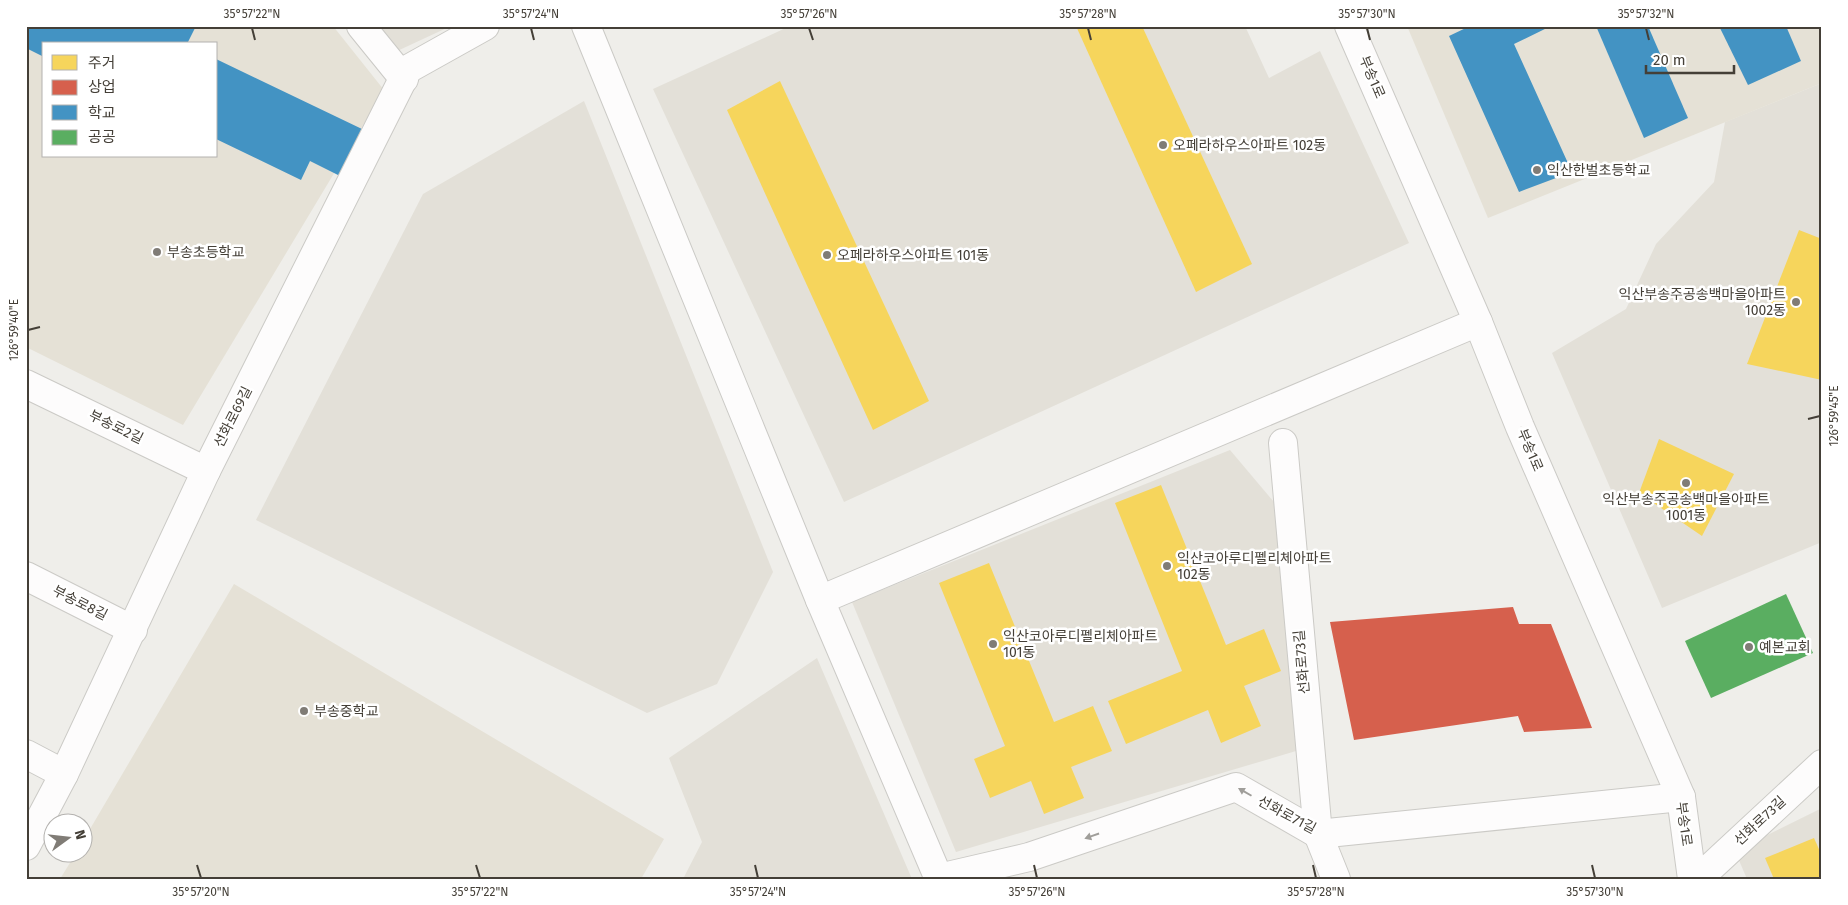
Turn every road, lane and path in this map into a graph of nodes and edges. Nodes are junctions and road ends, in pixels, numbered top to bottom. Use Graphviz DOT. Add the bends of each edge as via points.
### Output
graph roads {
  1 [pos="362,26"];
  2 [pos="485,26"];
  3 [pos="586,26"];
  4 [pos="1349,26"];
  5 [pos="404,80"];
  6 [pos="1478,322"];
  7 [pos="26,384"];
  8 [pos="1283,442"];
  9 [pos="206,471"];
  10 [pos="26,576"];
  11 [pos="820,600"];
  12 [pos="133,630"];
  13 [pos="26,754"];
  14 [pos="1822,764"];
  15 [pos="64,774"];
  16 [pos="1681,797"];
  17 [pos="1318,834"];
  18 [pos="26,846"];
  19 [pos="939,878"];
  20 [pos="1336,879"];
  21 [pos="1692,879"];
  22 [pos="1698,879"];
  1 -- 5 [label="street"];
  2 -- 5 [label="street, 선화로69길" via="408,69"];
  3 -- 11 [label="street"];
  4 -- 6 [label="street, 부송1로"];
  5 -- 9 [label="street, 선화로69길"];
  6 -- 11 [label="street"];
  6 -- 16 [label="street, 부송1로" via="1520,427"];
  7 -- 9 [label="street, 부송로2길"];
  8 -- 17 [label="street, 선화로73길"];
  9 -- 12 [label="street, 선화로69길"];
  10 -- 12 [label="street, 부송로8길"];
  11 -- 19 [label="street"];
  12 -- 15 [label="street, 선화로69길"];
  13 -- 15 [label="street"];
  14 -- 22 [label="street, 선화로73길"];
  15 -- 18 [label="street, 선화로69길"];
  16 -- 17 [label="street, 선화로71길"];
  16 -- 21 [label="street, 부송1로"];
  17 -- 19 [label="street, 선화로71길, one-way" via="1236,787 1029,857"];
  17 -- 20 [label="street, 선화로73길"];
}
